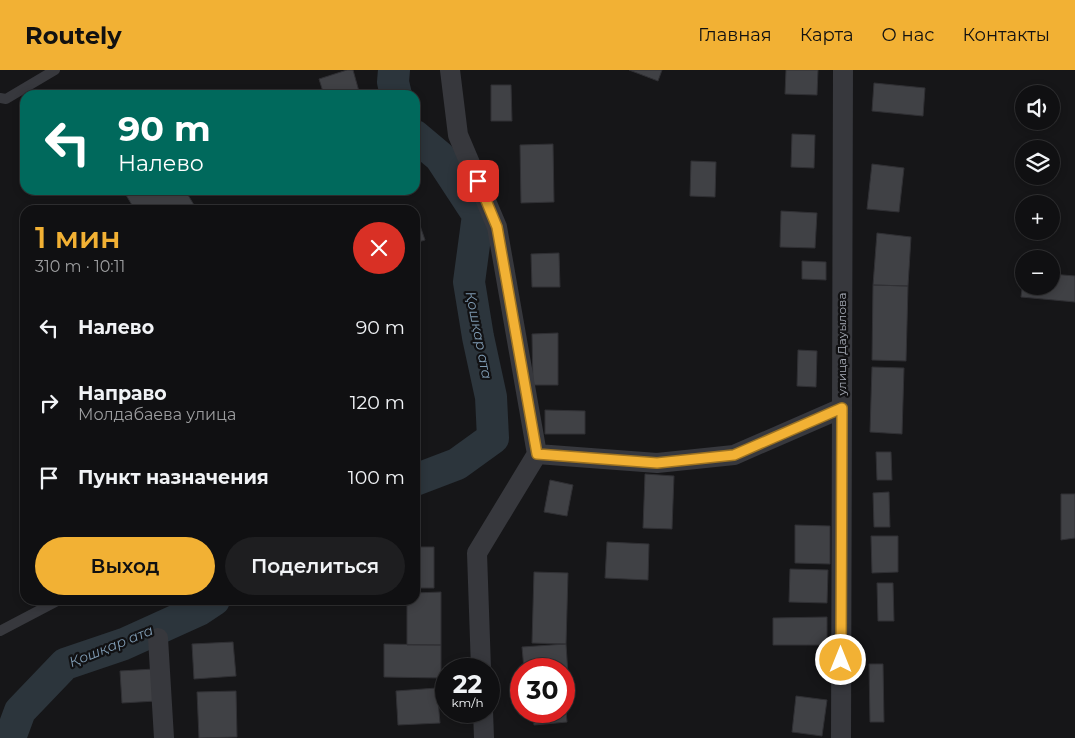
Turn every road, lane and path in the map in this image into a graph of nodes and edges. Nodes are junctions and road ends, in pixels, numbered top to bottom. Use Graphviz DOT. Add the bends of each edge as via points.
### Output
graph roads {
  1 [pos="55,70"];
  2 [pos="450,70"];
  3 [pos="843,70"];
  4 [pos="21,90"];
  5 [pos="20,91"];
  6 [pos="0,98"];
  7 [pos="842,408"];
  8 [pos="537,454"];
  9 [pos="50,605"];
  10 [pos="0,631"];
  11 [pos="158,638"];
  12 [pos="481,658"];
  13 [pos="483,723"];
  14 [pos="164,738"];
  15 [pos="484,738"];
  16 [pos="841,738"];
  1 -- 4 [label="lane"];
  2 -- 8 [label="street" via="458,134 497,227"];
  3 -- 7 [label="street, улица Дауылова"];
  5 -- 6 [label="lane" via="6,99"];
  7 -- 8 [label="street" via="734,455 657,463"];
  7 -- 16 [label="street, улица Дауылова"];
  8 -- 12 [label="street" via="476,553"];
  9 -- 10 [label="lane"];
  11 -- 14 [label="street"];
  13 -- 15 [label="street"];
}
